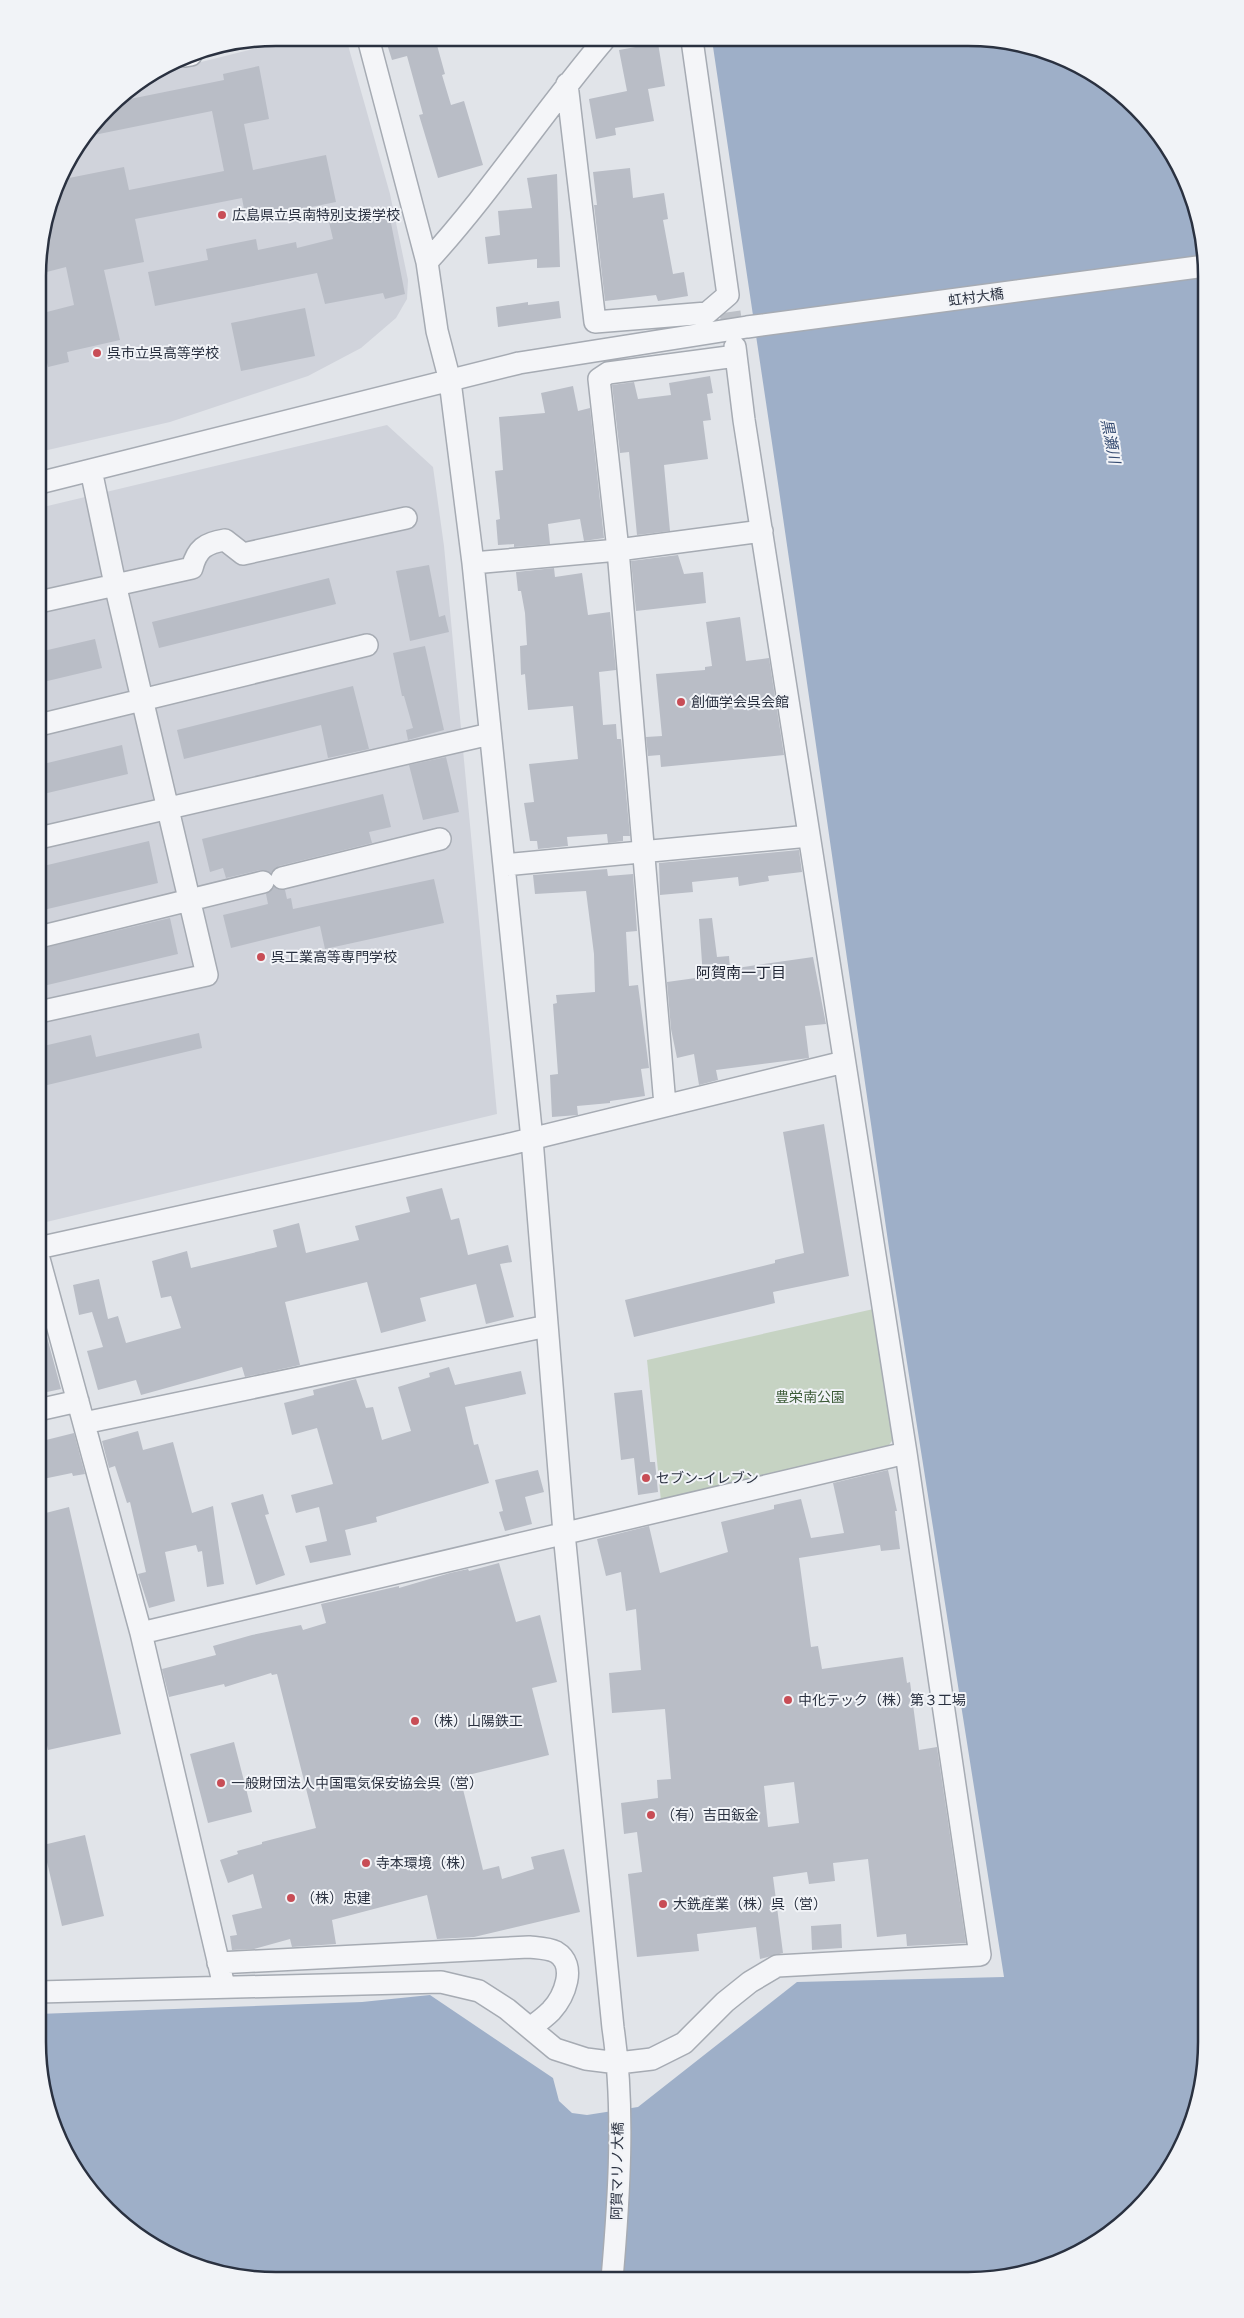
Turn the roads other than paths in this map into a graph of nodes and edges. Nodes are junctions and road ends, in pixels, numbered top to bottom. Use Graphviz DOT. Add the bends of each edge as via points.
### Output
graph roads {
  1 [pos="370,46"];
  2 [pos="599,46"];
  3 [pos="693,46"];
  4 [pos="567,84"];
  5 [pos="427,262"];
  6 [pos="1197,267"];
  7 [pos="450,381"];
  8 [pos="91,470"];
  9 [pos="46,481"];
  10 [pos="406,518"];
  11 [pos="762,531"];
  12 [pos="618,550"];
  13 [pos="473,563"];
  14 [pos="115,584"];
  15 [pos="46,600"];
  16 [pos="367,645"];
  17 [pos="142,700"];
  18 [pos="46,722"];
  19 [pos="490,734"];
  20 [pos="168,807"];
  21 [pos="46,836"];
  22 [pos="809,836"];
  23 [pos="440,839"];
  24 [pos="644,852"];
  25 [pos="504,865"];
  26 [pos="189,900"];
  27 [pos="46,934"];
  28 [pos="46,1010"];
  29 [pos="844,1062"];
  30 [pos="665,1105"];
  31 [pos="532,1139"];
  32 [pos="46,1246"];
  33 [pos="46,1285"];
  34 [pos="547,1326"];
  35 [pos="78,1401"];
  36 [pos="46,1408"];
  37 [pos="84,1423"];
  38 [pos="906,1453"];
  39 [pos="564,1532"];
  40 [pos="141,1633"];
  41 [pos="218,1963"];
  42 [pos="224,1986"];
  43 [pos="46,1992"];
  44 [pos="530,2028"];
  45 [pos="618,2063"];
  46 [pos="613,2272"];
  1 -- 5 [label="street, 阿賀マリノ大橋"];
  2 -- 4 [label="street"];
  3 -- 4 [label="street" via="729,304 707,313 595,322"];
  4 -- 5 [label="street" via="458,228"];
  5 -- 7 [label="street, 阿賀マリノ大橋" via="437,331"];
  6 -- 7 [label="street, 虹村大橋" via="747,327 519,363"];
  7 -- 8 [label="street, 虹村大橋"];
  7 -- 13 [label="street, 阿賀マリノ大橋"];
  8 -- 9 [label="street, 虹村大橋"];
  8 -- 14 [label="street"];
  10 -- 14 [label="street" via="243,554 225,540 209,542 196,553 192,568"];
  11 -- 12 [label="street"];
  11 -- 12 [label="street" via="736,351 608,373 599,379"];
  11 -- 22 [label="street"];
  12 -- 13 [label="street"];
  12 -- 24 [label="street"];
  13 -- 19 [label="street, 阿賀マリノ大橋"];
  14 -- 15 [label="street"];
  14 -- 17 [label="street"];
  16 -- 17 [label="street"];
  17 -- 18 [label="street"];
  17 -- 20 [label="street"];
  19 -- 20 [label="street"];
  19 -- 25 [label="street, 阿賀マリノ大橋"];
  20 -- 21 [label="street"];
  20 -- 26 [label="street"];
  22 -- 24 [label="street"];
  22 -- 29 [label="street"];
  23 -- 26 [label="street"];
  24 -- 25 [label="street"];
  24 -- 30 [label="street"];
  25 -- 31 [label="street, 阿賀マリノ大橋"];
  26 -- 27 [label="street"];
  26 -- 28 [label="street" via="207,975"];
  29 -- 30 [label="street"];
  29 -- 38 [label="street"];
  30 -- 31 [label="street"];
  31 -- 32 [label="street"];
  31 -- 34 [label="street, 阿賀マリノ大橋"];
  33 -- 35 [label="street"];
  34 -- 37 [label="street"];
  34 -- 39 [label="street, 阿賀マリノ大橋"];
  35 -- 36 [label="street"];
  35 -- 37 [label="street"];
  37 -- 40 [label="street"];
  38 -- 39 [label="street"];
  38 -- 45 [label="street" via="980,1955 777,1966 725,2002 684,2043 652,2059"];
  39 -- 40 [label="street"];
  39 -- 45 [label="street, 阿賀マリノ大橋"];
  40 -- 41 [label="street"];
  41 -- 42 [label="street"];
  41 -- 44 [label="street" via="530,1947 546,1949 557,1953 565,1962 567,1983 551,2011"];
  42 -- 43 [label="street"];
  42 -- 44 [label="street" via="441,1982 478,1991"];
  44 -- 45 [label="street" via="555,2049 586,2059"];
  45 -- 46 [label="street, 阿賀マリノ大橋" via="618,2187"];
}
